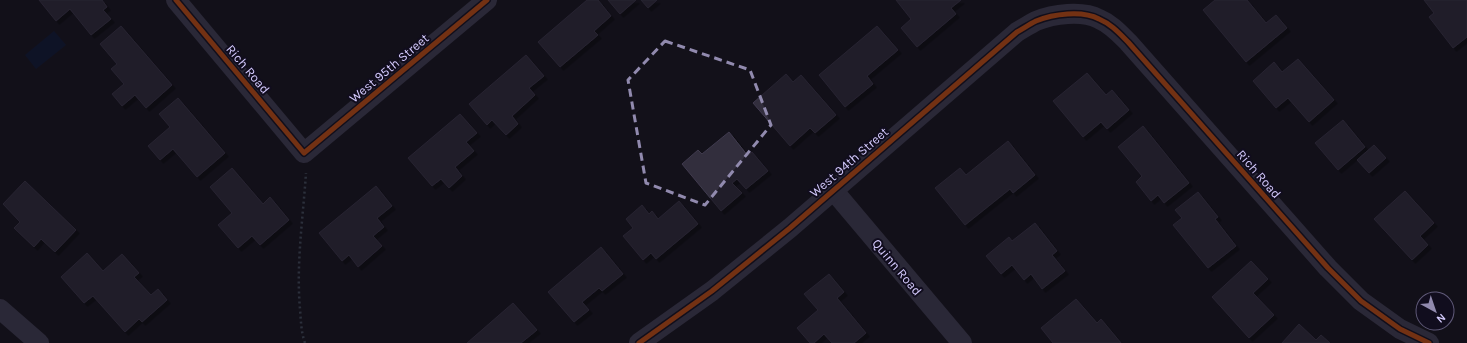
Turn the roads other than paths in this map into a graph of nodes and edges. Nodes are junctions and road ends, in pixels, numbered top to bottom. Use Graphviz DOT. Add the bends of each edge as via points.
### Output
graph roads {
  1 [pos="176,0"];
  2 [pos="487,0"];
  3 [pos="1079,14"];
  4 [pos="306,152"];
  5 [pos="833,190"];
  6 [pos="0,309"];
  7 [pos="39,343"];
  8 [pos="639,343"];
  9 [pos="962,343"];
  10 [pos="1429,343"];
  1 -- 4 [label="street, Rich Road"];
  2 -- 4 [label="street, West 95th Street"];
  3 -- 5 [label="street, West 94th Street" via="1057,15 1037,21 1017,32"];
  3 -- 10 [label="street, Rich Road" via="1098,18 1114,28 1128,42 1307,244 1361,301 1400,329"];
  5 -- 8 [label="street, West 94th Street" via="712,291"];
  5 -- 9 [label="street, Quinn Road"];
  6 -- 7 [label="street"];
}
